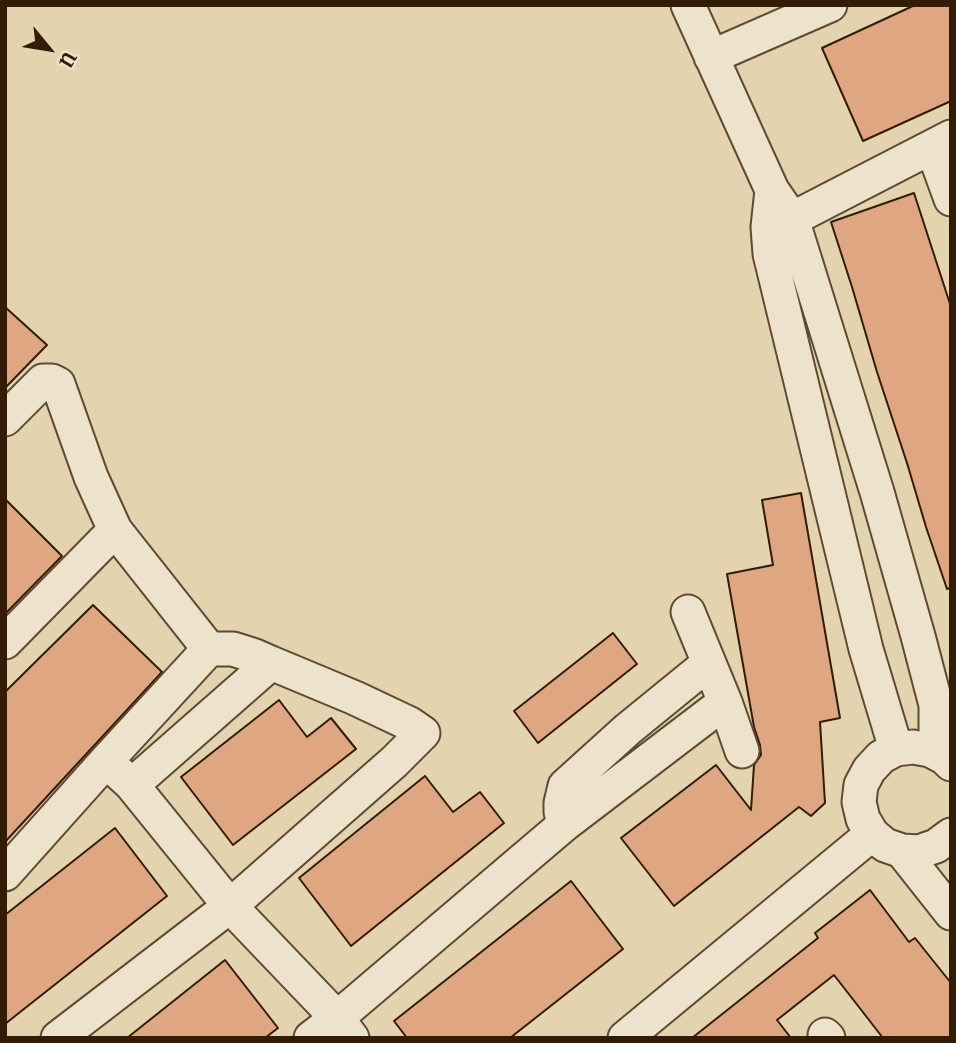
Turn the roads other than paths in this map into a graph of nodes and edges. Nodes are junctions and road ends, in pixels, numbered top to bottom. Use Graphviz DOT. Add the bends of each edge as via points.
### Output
graph roads {
  1 [pos="688,5"];
  2 [pos="830,5"];
  3 [pos="711,57"];
  4 [pos="942,142"];
  5 [pos="772,190"];
  6 [pos="951,200"];
  7 [pos="792,219"];
  8 [pos="5,419"];
  9 [pos="115,530"];
  10 [pos="688,612"];
  11 [pos="5,642"];
  12 [pos="209,649"];
  13 [pos="271,663"];
  14 [pos="709,663"];
  15 [pos="725,702"];
  16 [pos="896,749"];
  17 [pos="742,751"];
  18 [pos="944,756"];
  19 [pos="106,761"];
  20 [pos="132,785"];
  21 [pos="565,824"];
  22 [pos="872,834"];
  23 [pos="951,835"];
  24 [pos="902,851"];
  25 [pos="5,874"];
  26 [pos="230,906"];
  27 [pos="951,913"];
  28 [pos="344,1028"];
  29 [pos="58,1038"];
  30 [pos="311,1038"];
  31 [pos="625,1038"];
  1 -- 3 [label="street"];
  2 -- 3 [label="street"];
  3 -- 5 [label="street"];
  4 -- 6 [label="street"];
  4 -- 7 [label="street"];
  5 -- 7 [label="street"];
  5 -- 16 [label="street" via="770,254 866,649"];
  7 -- 18 [label="street" via="918,636 936,705 936,737"];
  8 -- 9 [label="street" via="43,381 58,384"];
  9 -- 11 [label="street"];
  9 -- 12 [label="street"];
  10 -- 14 [label="street"];
  12 -- 13 [label="street" via="233,649"];
  12 -- 19 [label="street"];
  13 -- 20 [label="street"];
  13 -- 26 [label="street" via="424,733"];
  14 -- 15 [label="street"];
  14 -- 21 [label="street" via="565,786 561,812"];
  15 -- 17 [label="street"];
  15 -- 21 [label="street"];
  16 -- 18 [label="street" via="913,747"];
  16 -- 22 [label="street" via="881,757 861,785 859,802"];
  19 -- 20 [label="street"];
  19 -- 25 [label="street"];
  20 -- 26 [label="street"];
  21 -- 28 [label="street"];
  22 -- 24 [label="street"];
  22 -- 31 [label="street"];
  23 -- 24 [label="street" via="919,852"];
  24 -- 27 [label="street"];
  26 -- 28 [label="street"];
  26 -- 29 [label="street"];
  28 -- 30 [label="street"];
}
